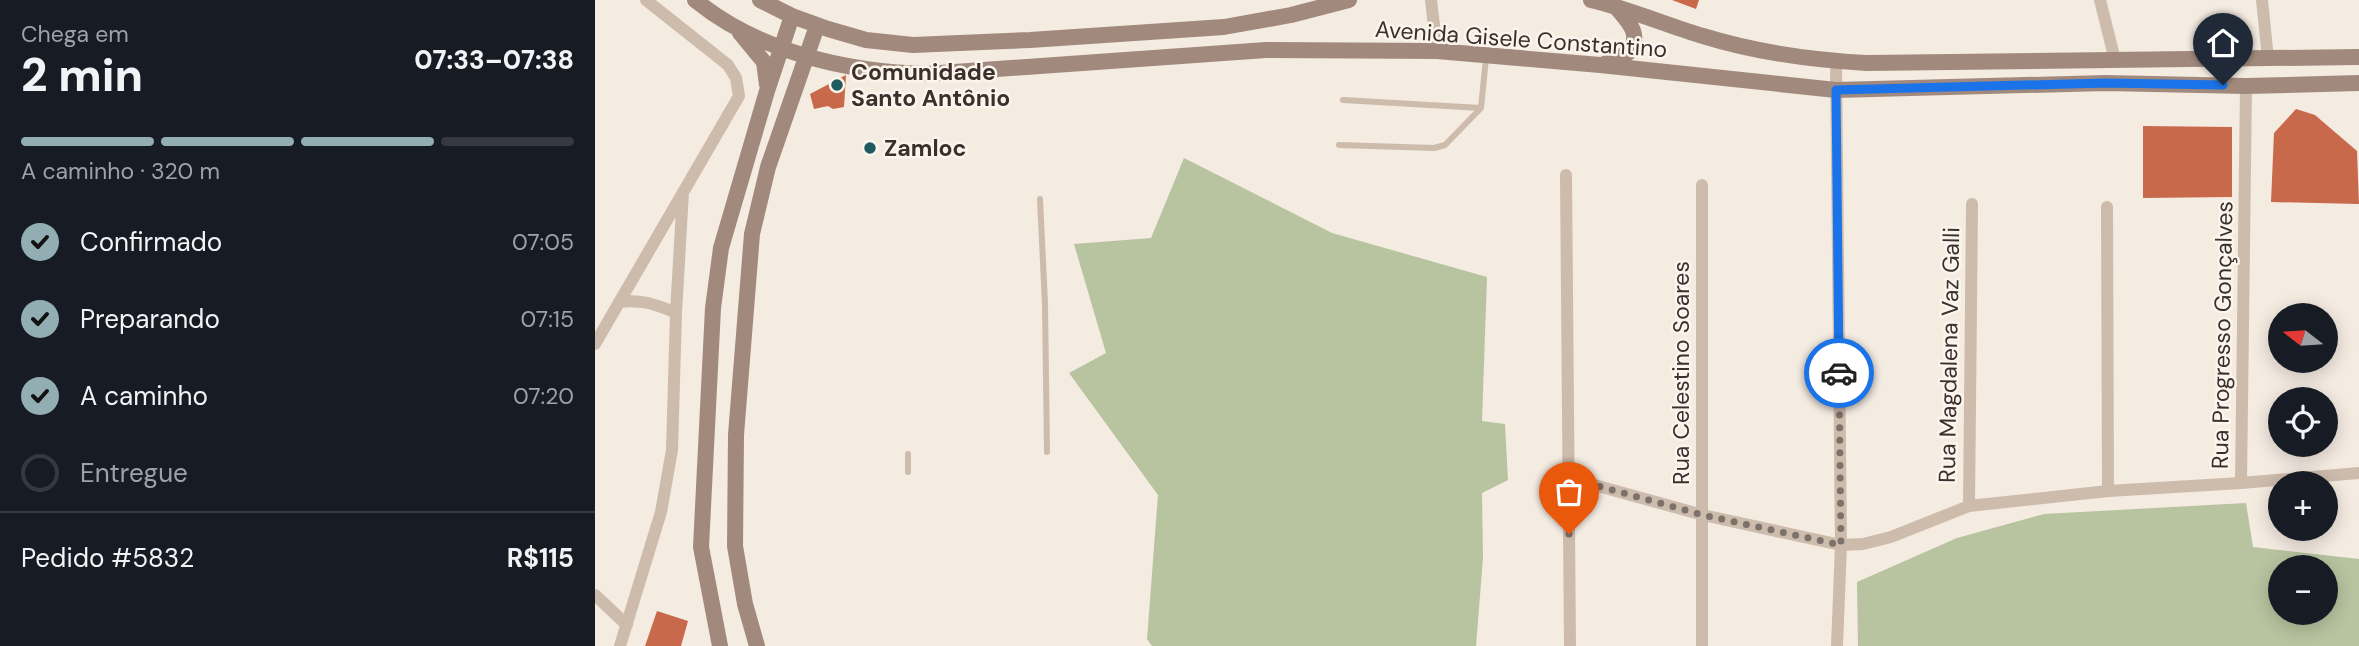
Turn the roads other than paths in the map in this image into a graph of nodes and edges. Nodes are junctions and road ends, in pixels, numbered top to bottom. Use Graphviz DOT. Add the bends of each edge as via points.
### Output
graph roads {
  1 [pos="646,0"];
  2 [pos="695,0"];
  3 [pos="761,0"];
  4 [pos="1349,0"];
  5 [pos="1431,0"];
  6 [pos="1593,0"];
  7 [pos="2101,0"];
  8 [pos="2262,0"];
  9 [pos="1615,6"];
  10 [pos="792,16"];
  11 [pos="734,26"];
  12 [pos="817,26"];
  13 [pos="781,47"];
  14 [pos="1437,51"];
  15 [pos="1486,55"];
  16 [pos="807,57"];
  17 [pos="2359,57"];
  18 [pos="2268,59"];
  19 [pos="2115,60"];
  20 [pos="1836,62"];
  21 [pos="1600,65"];
  22 [pos="2359,83"];
  23 [pos="2246,86"];
  24 [pos="1836,90"];
  25 [pos="767,91"];
  26 [pos="1343,100"];
  27 [pos="1481,108"];
  28 [pos="1339,145"];
  29 [pos="1566,175"];
  30 [pos="1702,185"];
  31 [pos="683,192"];
  32 [pos="1040,199"];
  33 [pos="1972,204"];
  34 [pos="2107,207"];
  35 [pos="619,302"];
  36 [pos="676,313"];
  37 [pos="595,344"];
  38 [pos="1047,452"];
  39 [pos="908,454"];
  40 [pos="908,472"];
  41 [pos="2359,473"];
  42 [pos="1569,478"];
  43 [pos="2241,483"];
  44 [pos="2108,491"];
  45 [pos="1969,506"];
  46 [pos="1703,515"];
  47 [pos="1841,545"];
  48 [pos="595,595"];
  49 [pos="627,625"];
  50 [pos="620,646"];
  51 [pos="720,646"];
  52 [pos="757,646"];
  53 [pos="1570,646"];
  54 [pos="1702,646"];
  55 [pos="1837,646"];
  1 -- 31 [label="street" via="728,65 736,78 739,96"];
  2 -- 11 [label="main road, Avenida Gisele Constantino"];
  3 -- 10 [label="main road, Avenida Gisele Constantino"];
  4 -- 12 [label="main road, Avenida Gisele Constantino" via="1224,27 1030,40 913,45 866,40"];
  5 -- 14 [label="street"];
  6 -- 9 [label="main road, Avenida Gisele Constantino"];
  7 -- 19 [label="street"];
  8 -- 18 [label="street"];
  9 -- 20 [label="main road, Avenida Gisele Constantino" via="1769,53"];
  9 -- 21 [label="main road" via="1635,35 1628,53"];
  10 -- 12 [label="main road, Avenida Gisele Constantino"];
  10 -- 13 [label="main road"];
  11 -- 13 [label="main road, Avenida Gisele Constantino"];
  11 -- 25 [label="main road" via="764,62"];
  12 -- 16 [label="main road"];
  13 -- 16 [label="main road, Avenida Gisele Constantino"];
  13 -- 25 [label="main road"];
  14 -- 15 [label="main road, Avenida Gisele Constantino"];
  14 -- 16 [label="main road, Avenida Gisele Constantino" via="1266,50 926,74 854,68"];
  15 -- 21 [label="main road, Avenida Gisele Constantino"];
  15 -- 27 [label="lane"];
  16 -- 52 [label="main road" via="768,167 751,246 736,435 735,546"];
  17 -- 18 [label="main road, Avenida Gisele Constantino"];
  18 -- 19 [label="main road, Avenida Gisele Constantino"];
  19 -- 20 [label="main road, Avenida Gisele Constantino"];
  20 -- 24 [label="street"];
  21 -- 24 [label="main road, Avenida Gisele Constantino"];
  22 -- 23 [label="main road, Avenida Gisele Constantino"];
  23 -- 24 [label="main road, Avenida Gisele Constantino" via="2106,83"];
  23 -- 43 [label="street, Rua Progresso Gonçalves"];
  24 -- 47 [label="street"];
  25 -- 51 [label="main road" via="721,248 713,308 701,547"];
  26 -- 27 [label="lane"];
  27 -- 28 [label="lane" via="1445,145 1434,148"];
  29 -- 42 [label="street"];
  30 -- 46 [label="street, Rua Celestino Soares"];
  31 -- 35 [label="street"];
  31 -- 36 [label="street"];
  32 -- 38 [label="lane"];
  33 -- 45 [label="street, Rua Magdalena Vaz Galli"];
  34 -- 44 [label="street"];
  35 -- 36 [label="street" via="646,302"];
  35 -- 37 [label="street"];
  36 -- 49 [label="street" via="672,450 661,512"];
  39 -- 40 [label="lane"];
  41 -- 43 [label="street"];
  42 -- 46 [label="street, Rua Progresso Gonçalves"];
  42 -- 53 [label="street"];
  43 -- 44 [label="street, Rua Progresso Gonçalves"];
  44 -- 45 [label="street, Rua Progresso Gonçalves"];
  45 -- 47 [label="street, Rua Progresso Gonçalves" via="1891,537"];
  46 -- 47 [label="street, Rua Progresso Gonçalves"];
  46 -- 54 [label="street, Rua Celestino Soares"];
  47 -- 55 [label="street"];
  48 -- 49 [label="street"];
  49 -- 50 [label="street"];
}
